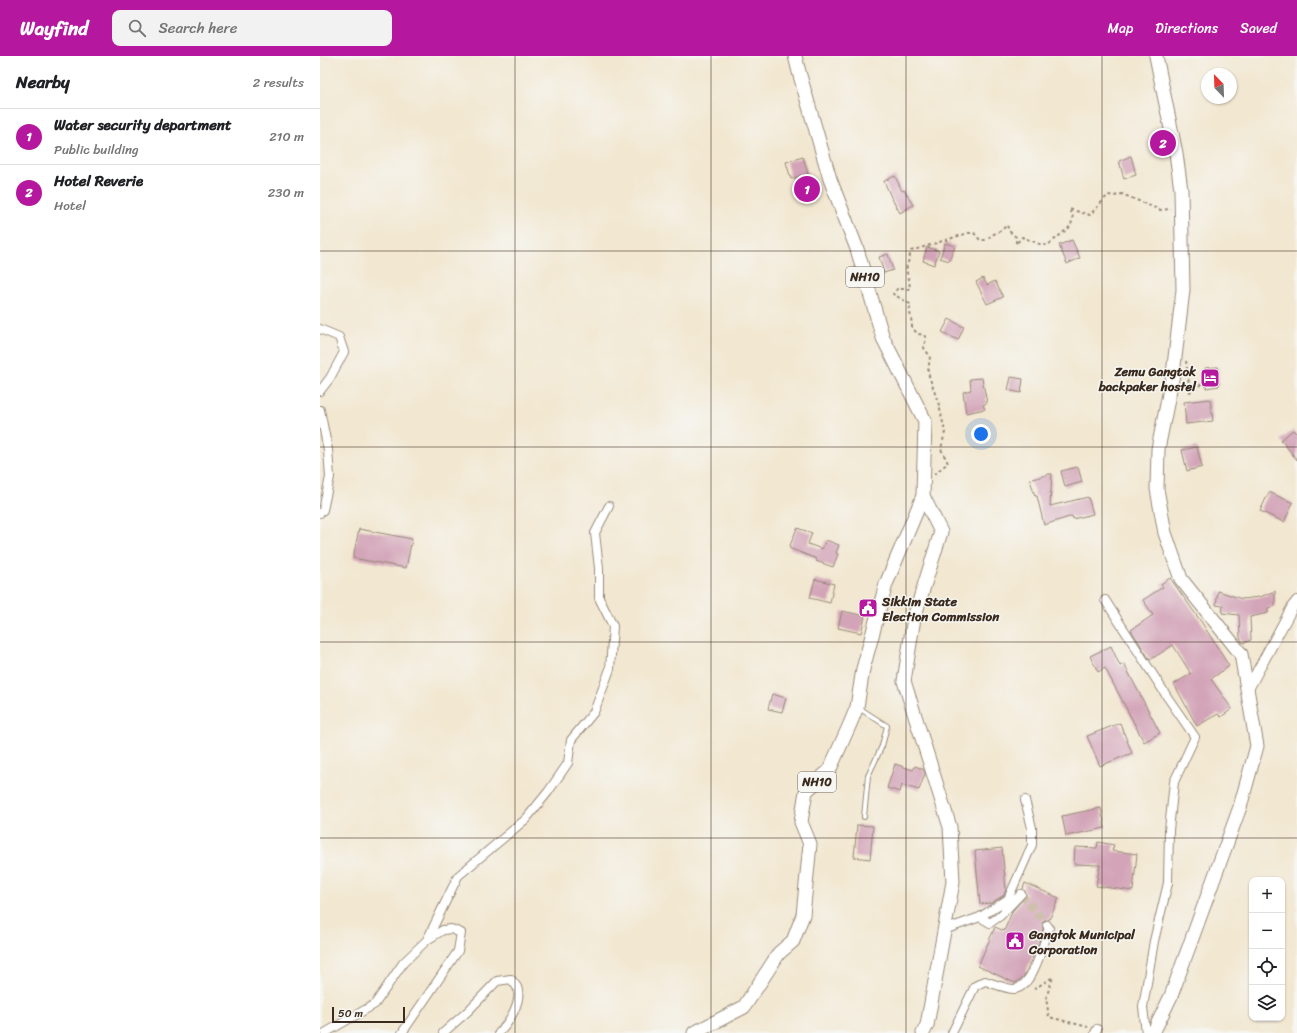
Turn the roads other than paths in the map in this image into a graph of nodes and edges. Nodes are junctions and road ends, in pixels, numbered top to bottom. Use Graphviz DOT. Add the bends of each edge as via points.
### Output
graph roads {
  1 [pos="796,56"];
  2 [pos="1156,56"];
  3 [pos="320,329"];
  4 [pos="320,391"];
  5 [pos="320,410"];
  6 [pos="923,496"];
  7 [pos="609,506"];
  8 [pos="320,513"];
  9 [pos="1105,600"];
  10 [pos="1297,601"];
  11 [pos="1248,689"];
  12 [pos="857,707"];
  13 [pos="1025,800"];
  14 [pos="864,817"];
  15 [pos="1021,894"];
  16 [pos="980,916"];
  17 [pos="1047,925"];
  18 [pos="944,930"];
  19 [pos="426,940"];
  20 [pos="329,1032"];
  21 [pos="402,1033"];
  22 [pos="443,1033"];
  23 [pos="498,1033"];
  24 [pos="694,1033"];
  25 [pos="924,1033"];
  26 [pos="952,1033"];
  27 [pos="1146,1033"];
  28 [pos="1153,1033"];
  1 -- 6 [label="main road, NH10" via="830,179 857,249 883,338 925,422"];
  2 -- 11 [label="main road" via="1181,190 1183,290 1173,374 1158,449 1157,489 1165,533 1181,579 1241,654"];
  3 -- 4 [label="street" via="339,338 344,352"];
  5 -- 8 [label="street" via="328,450 330,477 323,510"];
  6 -- 12 [label="main road, NH10" via="886,584 863,670"];
  6 -- 18 [label="main road" via="941,532 914,618 904,681 950,827 953,882"];
  7 -- 19 [label="street" via="595,533 599,598 613,626 610,669 594,712 571,740 568,762 526,819 458,876"];
  9 -- 27 [label="street" via="1195,737 1174,782 1169,830 1168,882 1154,941 1143,1007"];
  10 -- 11 [label="street"];
  11 -- 28 [label="main road" via="1257,746 1237,814 1171,996"];
  12 -- 14 [label="lane" via="887,726 882,746 868,776"];
  12 -- 24 [label="main road, NH10" via="829,771 806,791 801,822 810,844 804,915 793,941 779,953 744,1007"];
  13 -- 16 [label="street" via="1032,828 1032,844 1008,899"];
  15 -- 16 [label="street" via="1000,916 990,922"];
  16 -- 18 [label="street"];
  17 -- 26 [label="street" via="1049,928 1033,974 1022,986 1014,989 985,981 975,986"];
  18 -- 25 [label="main road"];
  19 -- 20 [label="street" via="403,963 375,1004"];
  19 -- 21 [label="street" via="444,930 451,929 461,933 458,951"];
  22 -- 23 [label="street" via="497,981 511,979 518,988 517,1006 505,1027"];
}
